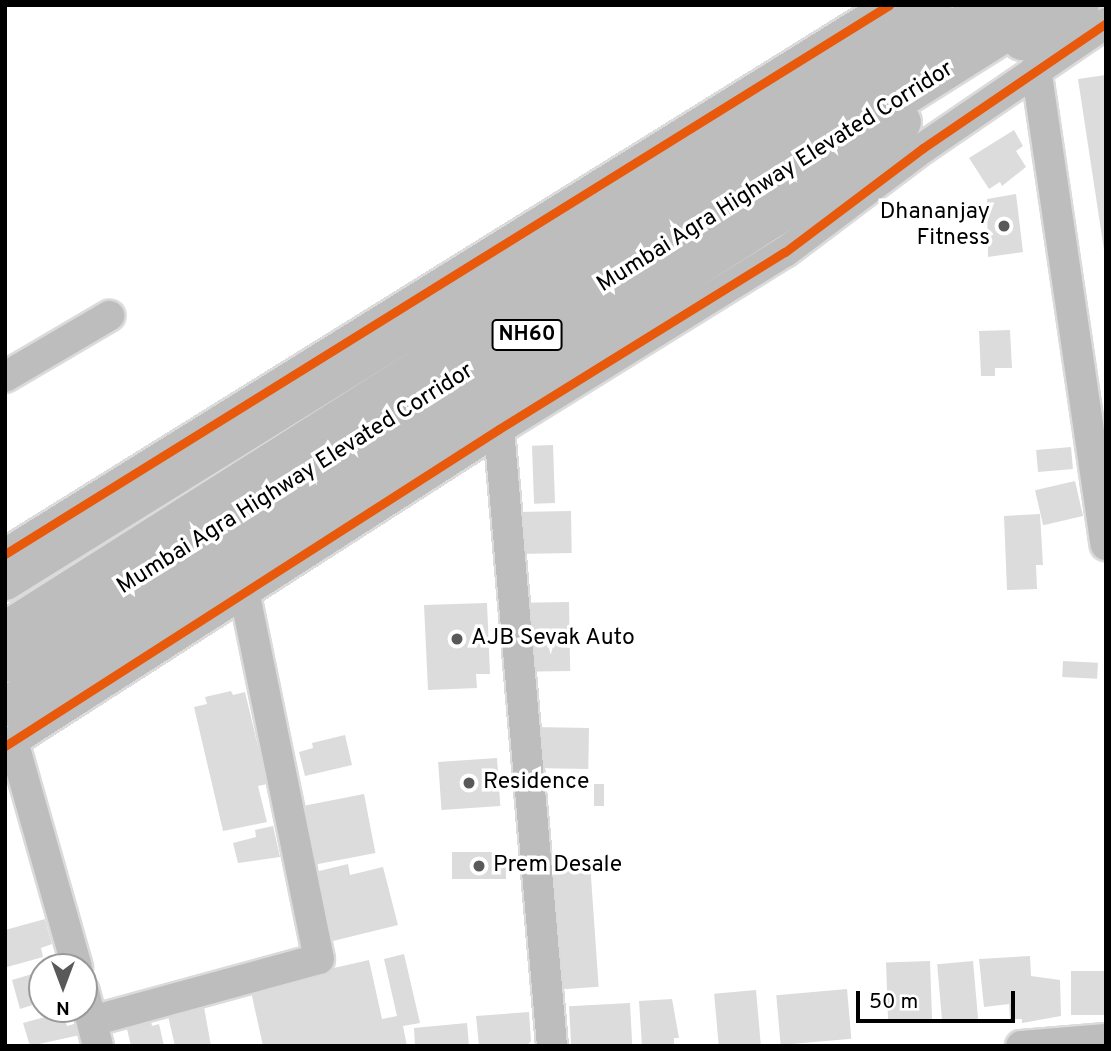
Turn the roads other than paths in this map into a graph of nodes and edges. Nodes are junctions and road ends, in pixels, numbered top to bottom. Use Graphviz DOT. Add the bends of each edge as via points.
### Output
graph roads {
  1 [pos="889,5"];
  2 [pos="933,5"];
  3 [pos="969,5"];
  4 [pos="992,5"];
  5 [pos="1049,5"];
  6 [pos="1080,5"];
  7 [pos="1106,23"];
  8 [pos="1036,68"];
  9 [pos="922,104"];
  10 [pos="109,316"];
  11 [pos="5,377"];
  12 [pos="499,429"];
  13 [pos="1106,545"];
  14 [pos="5,554"];
  15 [pos="5,581"];
  16 [pos="244,592"];
  17 [pos="5,610"];
  18 [pos="5,631"];
  19 [pos="5,663"];
  20 [pos="5,689"];
  21 [pos="8,731"];
  22 [pos="73,953"];
  23 [pos="95,1033"];
  24 [pos="1106,1039"];
  25 [pos="552,1046"];
  26 [pos="1021,1046"];
  1 -- 14 [label="street"];
  2 -- 15 [label="main road"];
  3 -- 17 [label="main road"];
  4 -- 18 [label="main road, Mumbai Agra Highway Elevated Corridor / NH60"];
  5 -- 19 [label="main road, Mumbai Agra Highway Elevated Corridor / NH60"];
  6 -- 9 [label="main road"];
  7 -- 8 [label="street"];
  8 -- 12 [label="street" via="785,252"];
  8 -- 13 [label="street"];
  9 -- 20 [label="main road"];
  9 -- 21 [label="main road" via="833,180"];
  10 -- 11 [label="street"];
  12 -- 16 [label="street"];
  12 -- 25 [label="street"];
  16 -- 21 [label="street"];
  16 -- 23 [label="street" via="319,958"];
  21 -- 22 [label="street"];
  24 -- 26 [label="street"];
}
